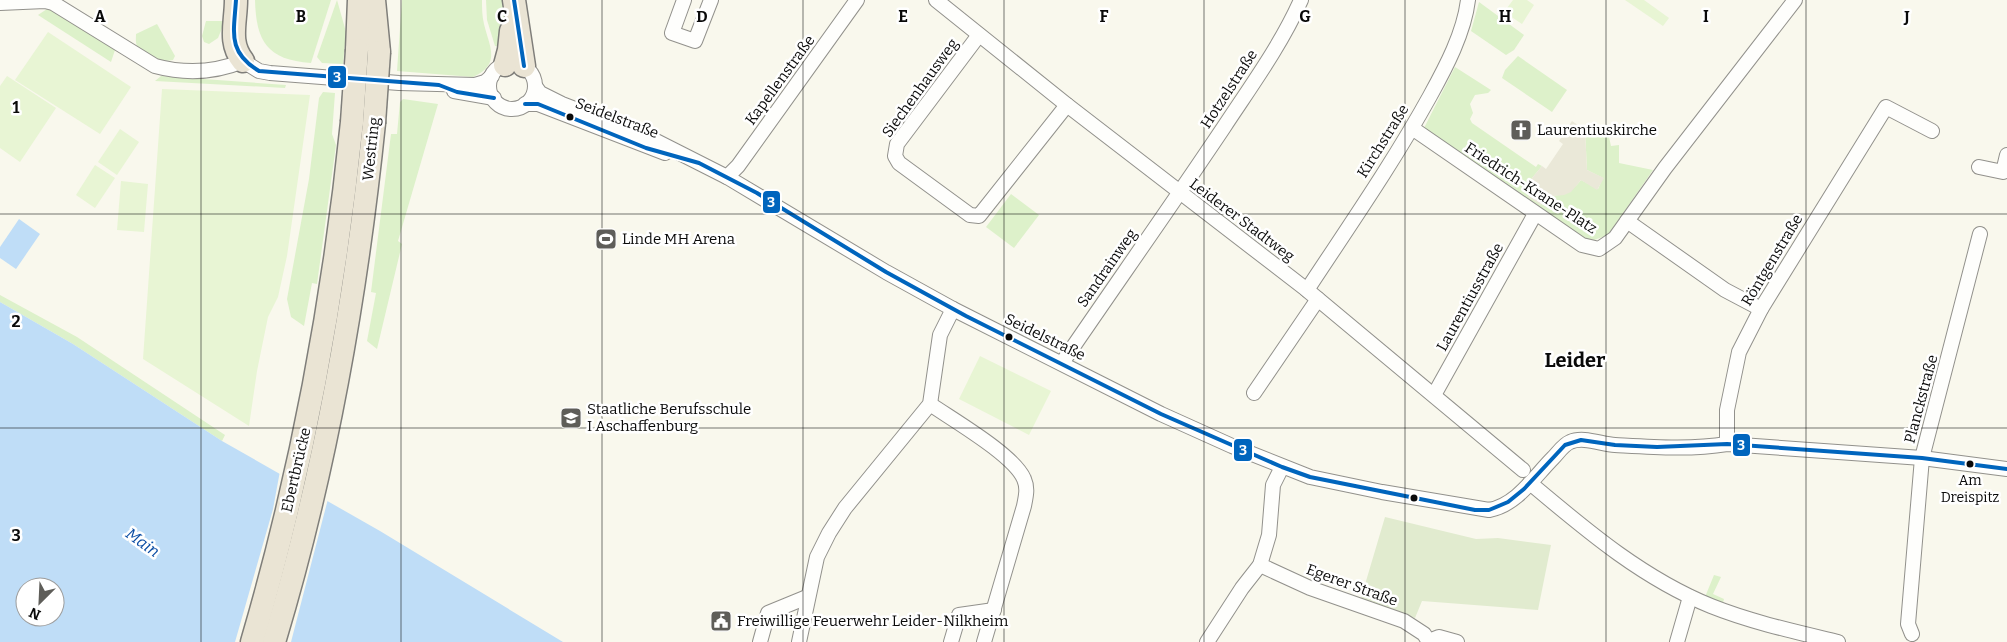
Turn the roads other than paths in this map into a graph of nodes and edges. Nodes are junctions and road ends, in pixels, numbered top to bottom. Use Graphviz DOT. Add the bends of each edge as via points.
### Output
graph roads {
  1 [pos="236,0"];
  2 [pos="684,0"];
  3 [pos="711,0"];
  4 [pos="857,0"];
  5 [pos="936,0"];
  6 [pos="1301,0"];
  7 [pos="1468,0"];
  8 [pos="1795,0"];
  9 [pos="371,1"];
  10 [pos="514,1"];
  11 [pos="0,3"];
  12 [pos="979,35"];
  13 [pos="243,61"];
  14 [pos="507,69"];
  15 [pos="440,85"];
  16 [pos="535,86"];
  17 [pos="494,98"];
  18 [pos="525,104"];
  19 [pos="1067,105"];
  20 [pos="1412,128"];
  21 [pos="1932,131"];
  22 [pos="2007,155"];
  23 [pos="699,163"];
  24 [pos="1979,167"];
  25 [pos="727,177"];
  26 [pos="1180,193"];
  27 [pos="1535,214"];
  28 [pos="1627,221"];
  29 [pos="1980,234"];
  30 [pos="1307,290"];
  31 [pos="341,296"];
  32 [pos="1318,299"];
  33 [pos="953,309"];
  34 [pos="1760,309"];
  35 [pos="1062,363"];
  36 [pos="1254,393"];
  37 [pos="1434,395"];
  38 [pos="930,404"];
  39 [pos="1727,444"];
  40 [pos="1922,458"];
  41 [pos="1282,467"];
  42 [pos="2007,470"];
  43 [pos="1529,477"];
  44 [pos="1260,565"];
  45 [pos="807,597"];
  46 [pos="1690,597"];
  47 [pos="994,610"];
  48 [pos="1912,634"];
  49 [pos="1821,640"];
  50 [pos="252,642"];
  51 [pos="274,642"];
  52 [pos="760,642"];
  53 [pos="799,642"];
  54 [pos="951,642"];
  55 [pos="984,642"];
  56 [pos="1207,642"];
  57 [pos="1429,642"];
  58 [pos="1458,642"];
  59 [pos="1677,642"];
  60 [pos="1838,642"];
  1 -- 13 [label="highway" via="232,38"];
  2 -- 3 [label="street" via="672,33 695,41"];
  4 -- 25 [label="street, Kapellenstraße"];
  5 -- 12 [label="street, Leiderer Stadtweg"];
  6 -- 26 [label="street, Hotzelstraße" via="1270,57"];
  7 -- 20 [label="street, Kirchstraße" via="1447,64"];
  8 -- 28 [label="street"];
  9 -- 31 [label="highway, Westring, bridge" via="357,50"];
  9 -- 31 [label="highway, Westring, bridge" via="379,52 374,123 361,242"];
  10 -- 14 [label="highway"];
  11 -- 13 [label="street" via="53,3 155,66 174,71 214,70"];
  12 -- 19 [label="street, Leiderer Stadtweg"];
  12 -- 19 [label="street, Siechenhausweg" via="897,144 895,156 899,163 970,215 979,216"];
  13 -- 15 [label="street" via="259,71 270,73"];
  14 -- 15 [label="street" via="475,85"];
  14 -- 16 [label="street" via="532,74"];
  14 -- 17 [label="street" via="490,90"];
  15 -- 17 [label="street" via="457,92"];
  16 -- 18 [label="street" via="533,95"];
  16 -- 23 [label="street, Seidelstraße" via="540,93 562,104 650,138"];
  17 -- 18 [label="street" via="507,108"];
  18 -- 23 [label="street, Seidelstraße" via="538,104 646,148"];
  19 -- 26 [label="street, Leiderer Stadtweg"];
  20 -- 27 [label="street, Friedrich-Krane-Platz"];
  20 -- 30 [label="street, Kirchstraße"];
  21 -- 34 [label="street, Röntgenstraße" via="1886,107"];
  22 -- 24 [label="street" via="2003,172"];
  23 -- 25 [label="street, Seidelstraße"];
  25 -- 33 [label="street, Seidelstraße"];
  26 -- 30 [label="street, Leiderer Stadtweg"];
  26 -- 35 [label="street, Sandrainweg"];
  27 -- 28 [label="street, Friedrich-Krane-Platz" via="1582,245 1599,249 1615,238"];
  27 -- 37 [label="street, Laurentiusstraße"];
  28 -- 34 [label="street" via="1725,290"];
  29 -- 40 [label="street, Planckstraße"];
  30 -- 32 [label="street, Leiderer Stadtweg"];
  31 -- 50 [label="highway, Ebertbrücke"];
  31 -- 51 [label="highway, Ebertbrücke" via="321,463"];
  32 -- 36 [label="street"];
  32 -- 37 [label="street, Leiderer Stadtweg"];
  33 -- 35 [label="street, Seidelstraße"];
  33 -- 38 [label="street" via="940,335"];
  34 -- 39 [label="street, Röntgenstraße" via="1739,352 1727,410"];
  35 -- 41 [label="street, Seidelstraße" via="1161,414"];
  37 -- 43 [label="street, Leiderer Stadtweg"];
  38 -- 45 [label="street" via="845,508 829,533 817,557"];
  38 -- 47 [label="street" via="1013,463 1025,481 1024,506"];
  39 -- 40 [label="street"];
  39 -- 43 [label="street" via="1709,447 1624,445 1576,440 1568,443"];
  40 -- 42 [label="street"];
  40 -- 48 [label="street, Planckstraße" via="1908,624"];
  41 -- 43 [label="street, Seidelstraße" via="1339,483 1475,510 1502,508"];
  41 -- 44 [label="street" via="1273,485 1269,535"];
  43 -- 46 [label="street, Leiderer Stadtweg" via="1599,541"];
  44 -- 56 [label="street"];
  44 -- 57 [label="street, Egerer Straße" via="1310,588 1404,621 1424,634"];
  45 -- 52 [label="street" via="768,613"];
  45 -- 53 [label="street"];
  46 -- 49 [label="street, Leiderer Stadtweg"];
  46 -- 59 [label="street"];
  47 -- 54 [label="street" via="959,615"];
  47 -- 55 [label="street"];
  49 -- 60 [label="street, Leiderer Stadtweg"];
  57 -- 58 [label="street, Egerer Straße" via="1439,637"];
}
